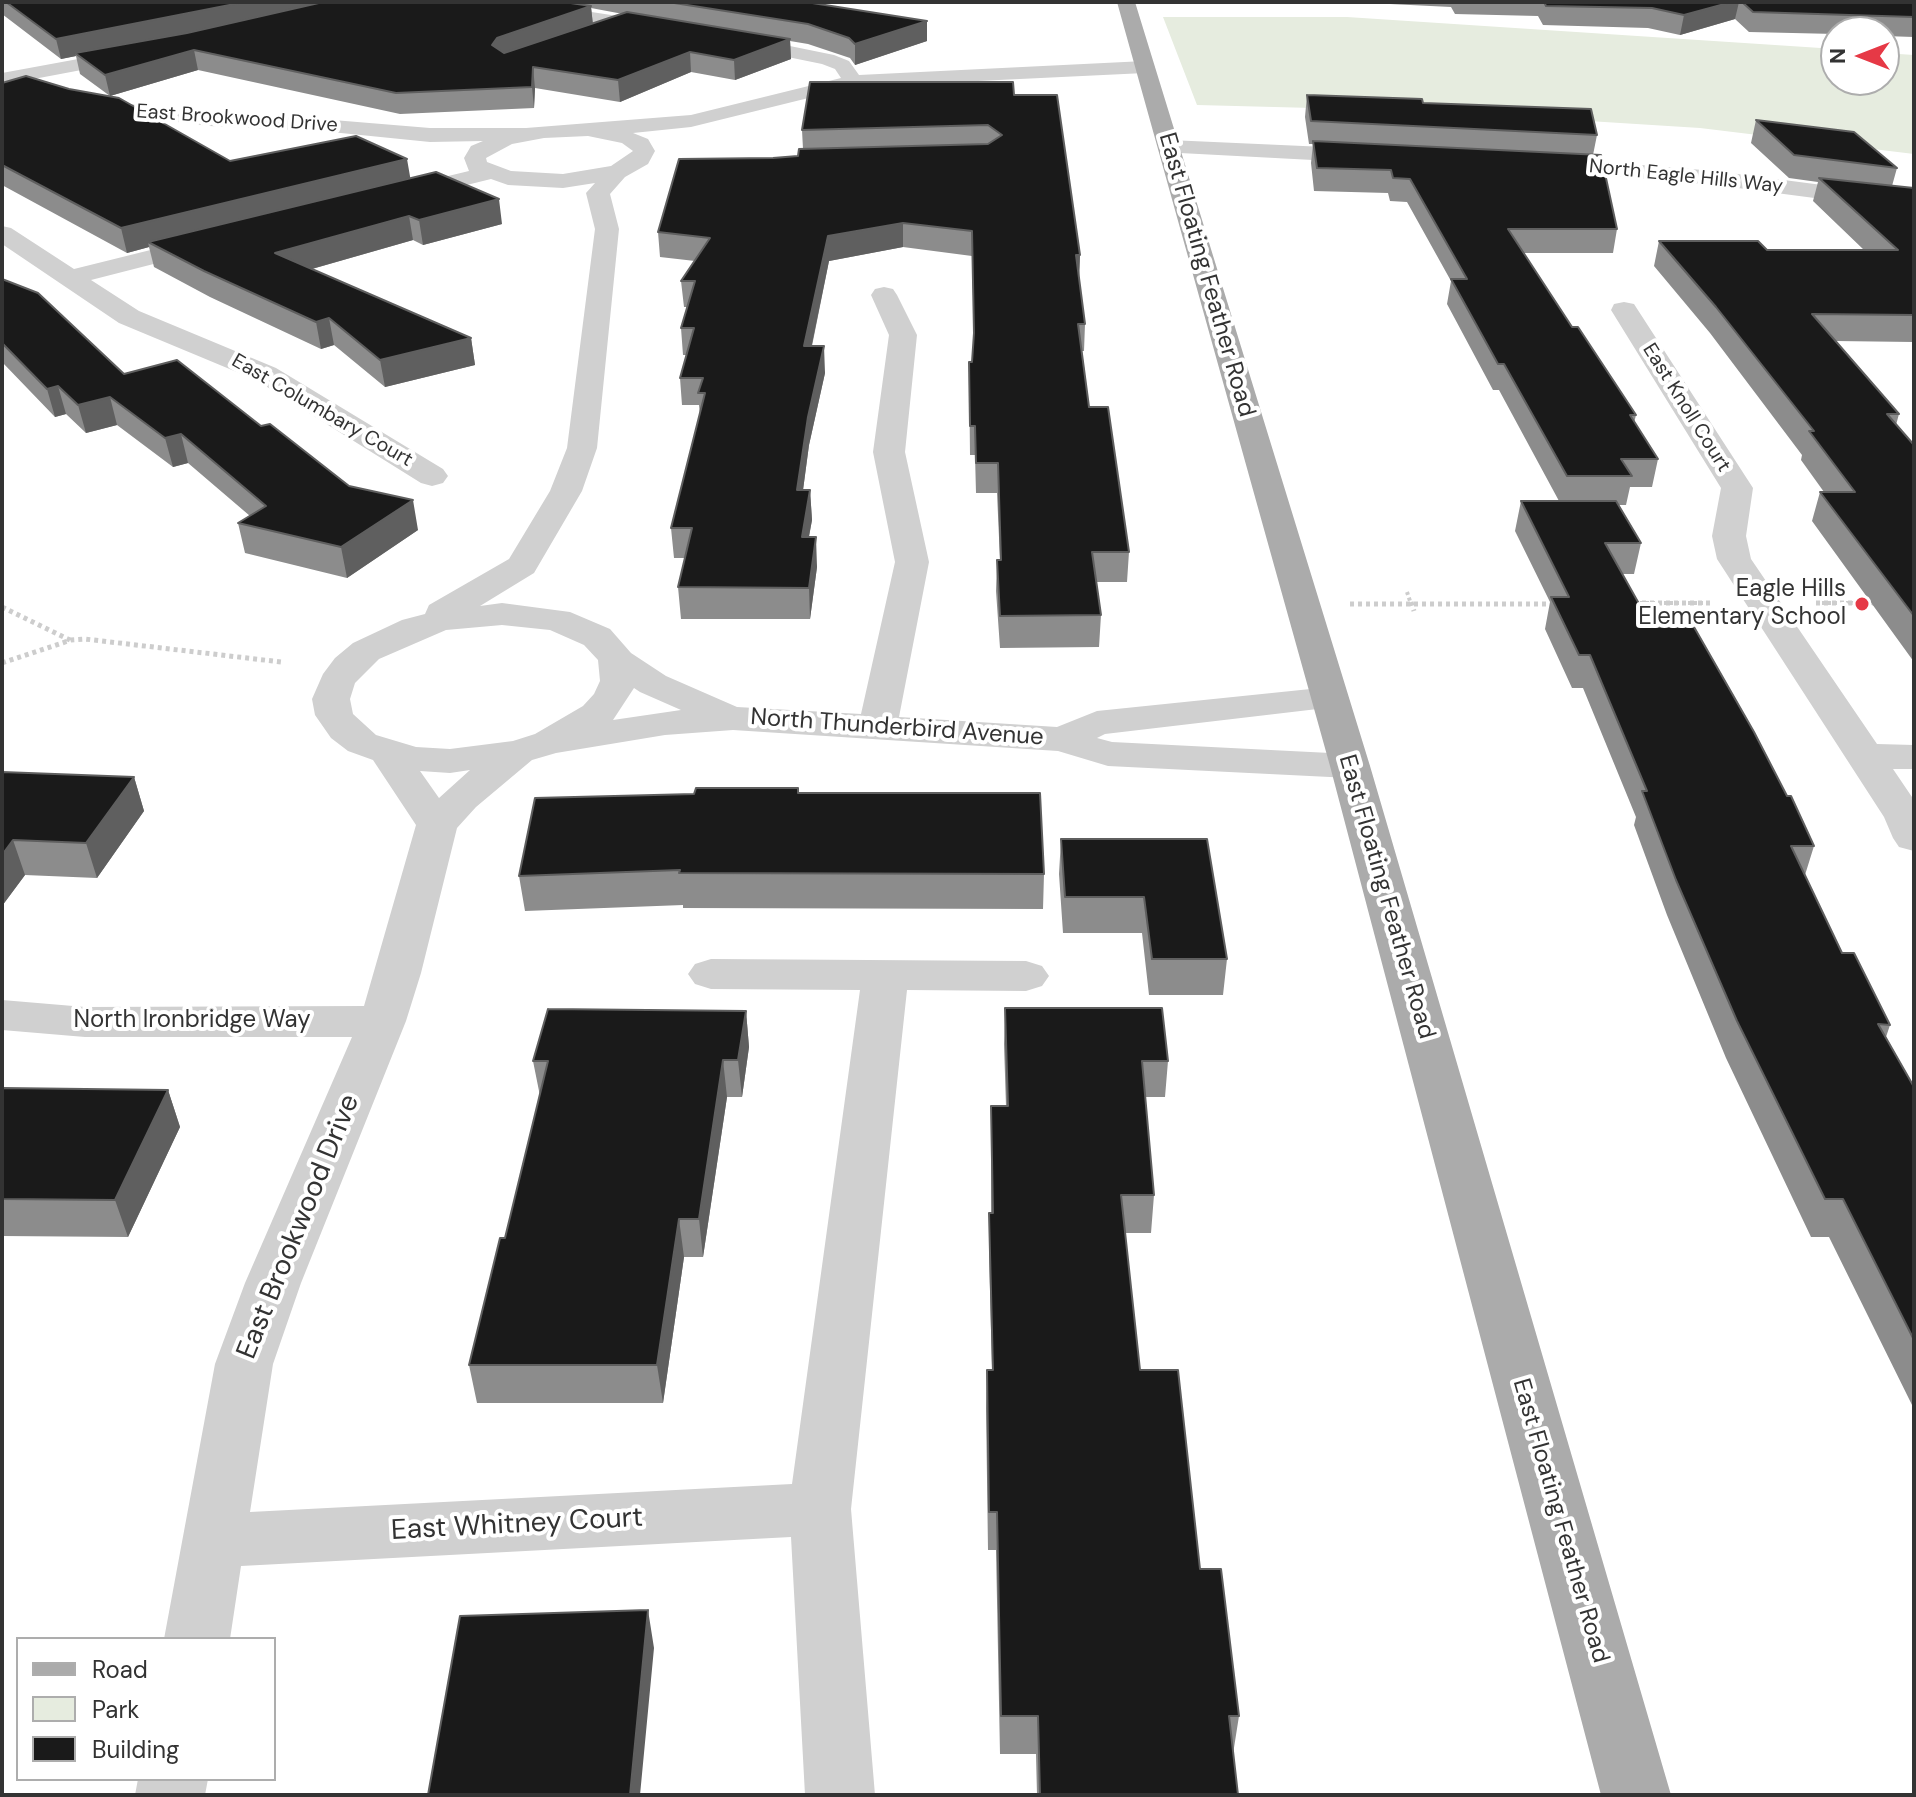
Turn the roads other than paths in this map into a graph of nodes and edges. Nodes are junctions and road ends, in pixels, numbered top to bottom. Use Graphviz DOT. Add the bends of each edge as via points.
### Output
graph roads {
  1 [pos="1126,2"];
  2 [pos="513,5"];
  3 [pos="629,23"];
  4 [pos="676,31"];
  5 [pos="707,36"];
  6 [pos="590,37"];
  7 [pos="162,50"];
  8 [pos="4,77"];
  9 [pos="1148,77"];
  10 [pos="853,81"];
  11 [pos="45,94"];
  12 [pos="75,102"];
  13 [pos="691,121"];
  14 [pos="588,130"];
  15 [pos="523,134"];
  16 [pos="430,135"];
  17 [pos="1169,147"];
  18 [pos="642,155"];
  19 [pos="1396,157"];
  20 [pos="667,161"];
  21 [pos="1522,163"];
  22 [pos="481,165"];
  23 [pos="617,172"];
  24 [pos="534,181"];
  25 [pos="370,202"];
  26 [pos="1914,204"];
  27 [pos="602,211"];
  28 [pos="2,233"];
  29 [pos="235,236"];
  30 [pos="70,278"];
  31 [pos="884,295"];
  32 [pos="1624,310"];
  33 [pos="432,476"];
  34 [pos="522,566"];
  35 [pos="579,627"];
  36 [pos="415,628"];
  37 [pos="617,660"];
  38 [pos="1330,698"];
  39 [pos="733,718"];
  40 [pos="877,728"];
  41 [pos="1062,739"];
  42 [pos="533,747"];
  43 [pos="387,752"];
  44 [pos="1866,756"];
  45 [pos="1914,757"];
  46 [pos="1350,766"];
  47 [pos="437,825"];
  48 [pos="1914,838"];
  49 [pos="711,974"];
  50 [pos="885,975"];
  51 [pos="1026,976"];
  52 [pos="2,1015"];
  53 [pos="382,1021"];
  54 [pos="820,1509"];
  55 [pos="214,1541"];
  56 [pos="197,1637"];
  57 [pos="840,1795"];
  58 [pos="1636,1795"];
  1 -- 9 [label="main road, East Floating Feather Road"];
  2 -- 3 [label="street"];
  3 -- 4 [label="street"];
  3 -- 6 [label="street"];
  5 -- 10 [label="street" via="827,59 842,65"];
  7 -- 8 [label="street"];
  8 -- 11 [label="street"];
  9 -- 10 [label="street" via="1025,82 982,75"];
  9 -- 17 [label="main road, East Floating Feather Road"];
  10 -- 13 [label="street"];
  12 -- 16 [label="street, East Brookwood Drive" via="209,120"];
  13 -- 14 [label="street"];
  13 -- 18 [label="street"];
  14 -- 15 [label="street"];
  14 -- 18 [label="street" via="629,138 640,144"];
  15 -- 16 [label="street, East Brookwood Drive"];
  15 -- 22 [label="street" via="489,145"];
  16 -- 22 [label="street, East Brookwood Drive"];
  17 -- 19 [label="street"];
  17 -- 38 [label="main road, East Floating Feather Road"];
  18 -- 20 [label="street"];
  18 -- 23 [label="street"];
  21 -- 26 [label="street, North Eagle Hills Way" via="1700,176"];
  22 -- 24 [label="street"];
  22 -- 25 [label="street"];
  23 -- 24 [label="street"];
  23 -- 27 [label="street" via="598,193"];
  24 -- 27 [label="street"];
  27 -- 34 [label="street" via="607,229 582,448 566,491"];
  28 -- 30 [label="street, East Columbary Court"];
  29 -- 30 [label="street"];
  30 -- 33 [label="street, East Columbary Court" via="129,317 266,374"];
  31 -- 40 [label="street" via="903,335 889,452 912,562"];
  32 -- 44 [label="street, East Knoll Court" via="1737,488 1729,536 1734,559"];
  34 -- 35 [label="street"];
  34 -- 36 [label="street"];
  35 -- 36 [label="street" via="502,614"];
  35 -- 37 [label="street, North Thunderbird Avenue" via="597,637"];
  36 -- 43 [label="street" via="366,651 348,666 331,699 345,730"];
  37 -- 39 [label="street, North Thunderbird Avenue" via="653,684"];
  37 -- 42 [label="street" via="619,681 597,714"];
  38 -- 41 [label="street, North Thunderbird Avenue" via="1097,723"];
  38 -- 46 [label="main road, East Floating Feather Road"];
  39 -- 40 [label="street, North Thunderbird Avenue"];
  39 -- 42 [label="street, North Thunderbird Avenue" via="665,723"];
  40 -- 41 [label="street, North Thunderbird Avenue"];
  41 -- 46 [label="street, North Thunderbird Avenue" via="1108,754"];
  42 -- 43 [label="street, North Thunderbird Avenue" via="450,761"];
  42 -- 47 [label="street, East Brookwood Drive" via="461,798"];
  43 -- 47 [label="street"];
  44 -- 45 [label="street"];
  44 -- 48 [label="street, East Knoll Court"];
  46 -- 58 [label="main road, East Floating Feather Road"];
  47 -- 53 [label="street, East Brookwood Drive"];
  49 -- 50 [label="street"];
  50 -- 51 [label="street"];
  50 -- 54 [label="street"];
  52 -- 53 [label="street, North Ironbridge Way" via="85,1022"];
  53 -- 55 [label="street, East Brookwood Drive" via="244,1364"];
  54 -- 55 [label="street, East Whitney Court"];
  54 -- 57 [label="street"];
  55 -- 56 [label="street, East Brookwood Drive"];
}
